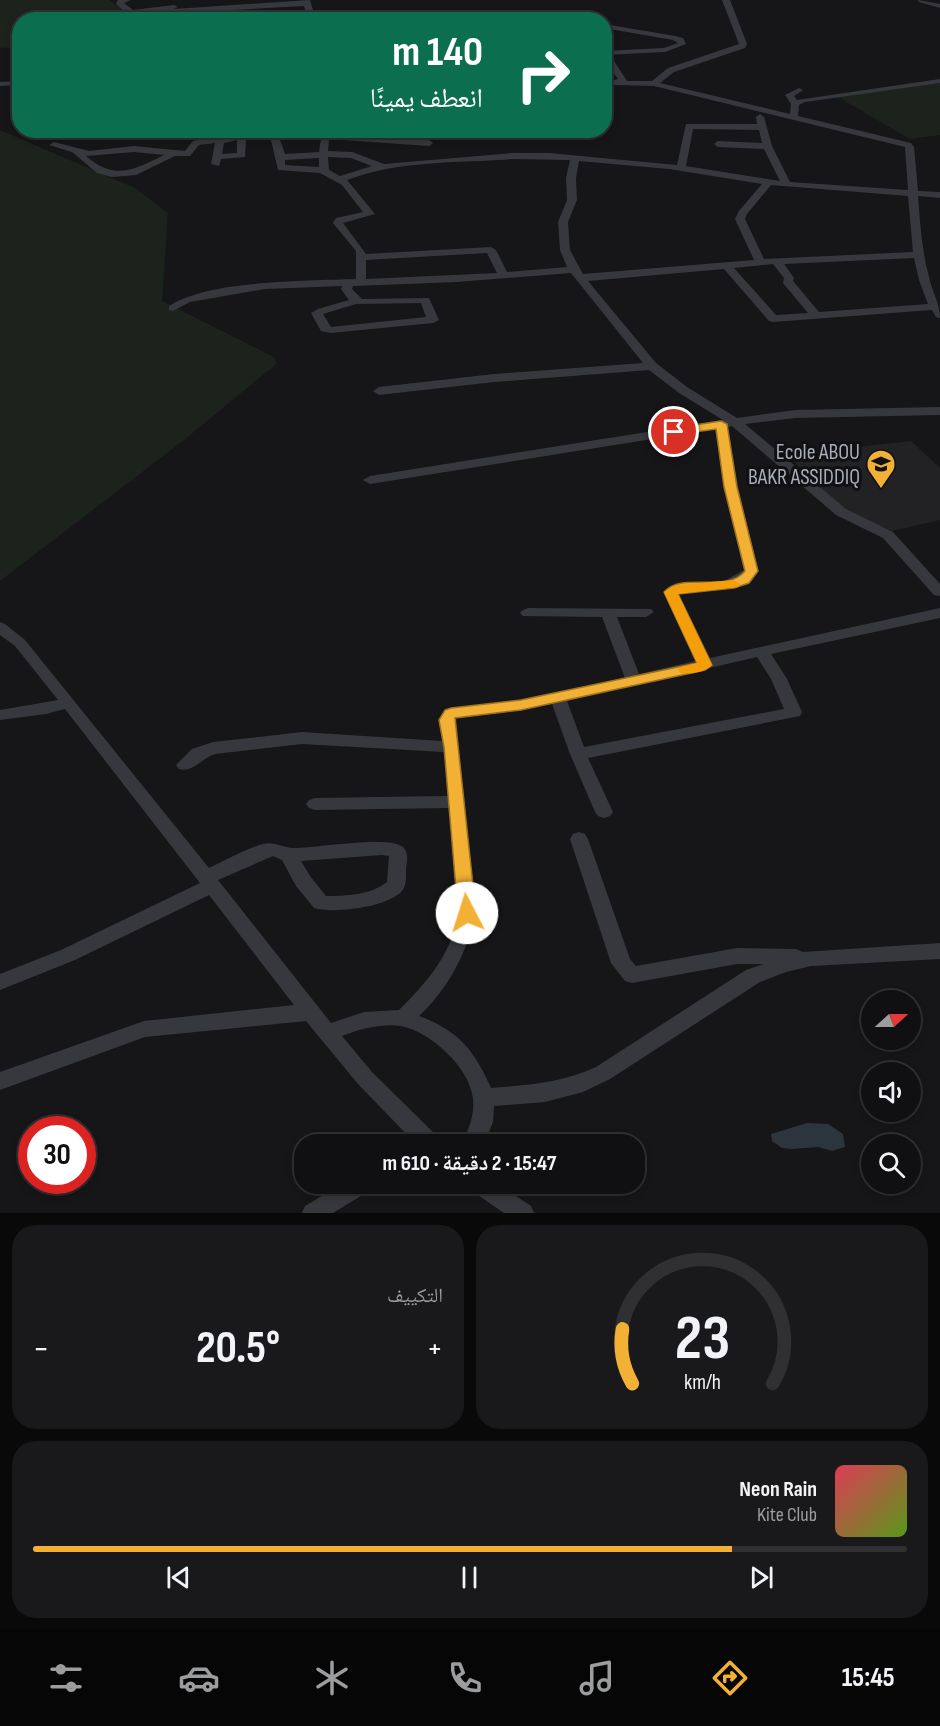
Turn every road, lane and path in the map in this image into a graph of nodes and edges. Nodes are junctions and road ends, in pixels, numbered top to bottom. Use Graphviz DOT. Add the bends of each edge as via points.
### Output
graph roads {
  1 [pos="127,0"];
  2 [pos="150,0"];
  3 [pos="209,0"];
  4 [pos="726,0"];
  5 [pos="922,0"];
  6 [pos="307,2"];
  7 [pos="247,3"];
  8 [pos="230,4"];
  9 [pos="177,6"];
  10 [pos="940,6"];
  11 [pos="206,9"];
  12 [pos="128,12"];
  13 [pos="162,12"];
  14 [pos="165,12"];
  15 [pos="174,12"];
  16 [pos="204,12"];
  17 [pos="612,27"];
  18 [pos="612,53"];
  19 [pos="612,64"];
  20 [pos="940,81"];
  21 [pos="617,83"];
  22 [pos="612,84"];
  23 [pos="654,84"];
  24 [pos="799,90"];
  25 [pos="795,104"];
  26 [pos="762,109"];
  27 [pos="794,116"];
  28 [pos="762,127"];
  29 [pos="225,138"];
  30 [pos="229,138"];
  31 [pos="232,138"];
  32 [pos="274,138"];
  33 [pos="326,138"];
  34 [pos="355,138"];
  35 [pos="427,138"];
  36 [pos="52,143"];
  37 [pos="429,143"];
  38 [pos="718,144"];
  39 [pos="767,146"];
  40 [pos="76,152"];
  41 [pos="172,153"];
  42 [pos="324,155"];
  43 [pos="280,157"];
  44 [pos="575,158"];
  45 [pos="449,161"];
  46 [pos="384,166"];
  47 [pos="681,168"];
  48 [pos="324,170"];
  49 [pos="338,180"];
  50 [pos="768,183"];
  51 [pos="787,184"];
  52 [pos="913,193"];
  53 [pos="940,195"];
  54 [pos="920,255"];
  55 [pos="363,257"];
  56 [pos="776,261"];
  57 [pos="760,262"];
  58 [pos="726,265"];
  59 [pos="577,274"];
  60 [pos="504,276"];
  61 [pos="360,284"];
  62 [pos="348,285"];
  63 [pos="356,301"];
  64 [pos="173,308"];
  65 [pos="937,311"];
  66 [pos="817,317"];
  67 [pos="652,366"];
  68 [pos="379,391"];
  69 [pos="940,411"];
  70 [pos="728,423"];
  71 [pos="370,480"];
  72 [pos="940,592"];
  73 [pos="646,612"];
  74 [pos="528,613"];
  75 [pos="608,614"];
  76 [pos="940,614"];
  77 [pos="0,627"];
  78 [pos="761,651"];
  79 [pos="705,665"];
  80 [pos="634,681"];
  81 [pos="558,698"];
  82 [pos="68,703"];
  83 [pos="0,715"];
  84 [pos="452,747"];
  85 [pos="578,754"];
  86 [pos="185,765"];
  87 [pos="457,802"];
  88 [pos="315,804"];
  89 [pos="604,812"];
  90 [pos="579,839"];
  91 [pos="289,855"];
  92 [pos="208,882"];
  93 [pos="940,951"];
  94 [pos="811,958"];
  95 [pos="0,982"];
  96 [pos="311,1012"];
  97 [pos="403,1018"];
  98 [pos="327,1033"];
  99 [pos="0,1081"];
  100 [pos="484,1098"];
  101 [pos="420,1134"];
  102 [pos="477,1134"];
  103 [pos="344,1194"];
  104 [pos="495,1194"];
  105 [pos="313,1213"];
  106 [pos="524,1213"];
  1 -- 12 [label="street" via="119,2"];
  2 -- 13 [label="street"];
  3 -- 11 [label="street"];
  4 -- 23 [label="street" via="742,46 671,70"];
  5 -- 10 [label="street"];
  6 -- 7 [label="street"];
  7 -- 8 [label="street"];
  8 -- 11 [label="street"];
  9 -- 14 [label="street"];
  11 -- 15 [label="street"];
  11 -- 16 [label="street"];
  17 -- 18 [label="street" via="667,36 682,44 665,50"];
  19 -- 21 [label="street" via="621,77 622,81"];
  20 -- 25 [label="street"];
  21 -- 22 [label="street"];
  21 -- 23 [label="street"];
  23 -- 26 [label="street"];
  24 -- 25 [label="street" via="789,95"];
  25 -- 27 [label="street"];
  26 -- 27 [label="street"];
  26 -- 28 [label="street"];
  27 -- 52 [label="street" via="908,145"];
  28 -- 39 [label="street"];
  28 -- 47 [label="street" via="689,126"];
  29 -- 41 [label="street" via="196,143 189,153"];
  30 -- 31 [label="street" via="220,142 217,160 242,155"];
  32 -- 43 [label="street"];
  33 -- 42 [label="street"];
  34 -- 37 [label="street"];
  35 -- 37 [label="street"];
  36 -- 40 [label="street"];
  37 -- 45 [label="street"];
  38 -- 39 [label="street"];
  39 -- 51 [label="street"];
  40 -- 41 [label="street" via="96,154 134,149"];
  40 -- 41 [label="street" via="92,168 116,176"];
  42 -- 43 [label="street"];
  42 -- 46 [label="street" via="352,155"];
  42 -- 48 [label="street"];
  43 -- 48 [label="street" via="284,169"];
  44 -- 45 [label="street" via="531,156"];
  44 -- 47 [label="street"];
  44 -- 59 [label="street" via="572,200 562,232 565,250"];
  45 -- 46 [label="street"];
  46 -- 49 [label="street"];
  47 -- 50 [label="street"];
  48 -- 49 [label="street"];
  49 -- 55 [label="street" via="345,183 370,214 338,223 358,245"];
  50 -- 51 [label="street"];
  50 -- 57 [label="street" via="740,219"];
  51 -- 52 [label="street"];
  52 -- 53 [label="street"];
  52 -- 54 [label="street"];
  54 -- 56 [label="street"];
  54 -- 65 [label="street" via="923,276"];
  55 -- 60 [label="street" via="491,250"];
  55 -- 61 [label="street"];
  56 -- 57 [label="street"];
  56 -- 66 [label="street"];
  57 -- 58 [label="street"];
  58 -- 59 [label="street"];
  58 -- 66 [label="street" via="770,318"];
  59 -- 60 [label="street"];
  59 -- 67 [label="street"];
  60 -- 61 [label="street"];
  61 -- 62 [label="street"];
  62 -- 63 [label="street" via="346,289"];
  62 -- 64 [label="street" via="251,287 187,299"];
  63 -- 63 [label="street" via="425,300 433,320 331,330 325,329 317,317 317,313"];
  65 -- 66 [label="street"];
  67 -- 68 [label="street"];
  67 -- 70 [label="street"];
  69 -- 70 [label="street" via="795,414"];
  70 -- 71 [label="street"];
  70 -- 72 [label="street" via="841,512 888,535"];
  70 -- 79 [label="street" via="730,487 752,571 744,581 729,585 671,592"];
  73 -- 75 [label="street"];
  74 -- 75 [label="street"];
  75 -- 80 [label="street"];
  76 -- 78 [label="street"];
  77 -- 82 [label="street" via="20,643"];
  78 -- 79 [label="street"];
  78 -- 85 [label="street" via="794,712"];
  79 -- 80 [label="street"];
  80 -- 81 [label="street"];
  81 -- 84 [label="street" via="451,713 447,720"];
  81 -- 85 [label="street"];
  82 -- 83 [label="street"];
  82 -- 92 [label="street"];
  84 -- 86 [label="street" via="302,738 213,748 198,753"];
  84 -- 87 [label="street"];
  85 -- 89 [label="street"];
  87 -- 88 [label="street"];
  87 -- 97 [label="street" via="467,913 462,939 451,963 422,1002"];
  90 -- 94 [label="street" via="621,963 632,975 737,956"];
  91 -- 91 [label="street" via="356,848 394,850 398,854 396,885 386,893 321,903"];
  91 -- 92 [label="street" via="275,849 265,850"];
  92 -- 95 [label="street" via="68,956"];
  92 -- 96 [label="street"];
  93 -- 94 [label="street"];
  94 -- 100 [label="street" via="753,976 603,1073 575,1086 545,1093"];
  96 -- 98 [label="street"];
  96 -- 99 [label="street" via="144,1029"];
  97 -- 98 [label="street" via="373,1019"];
  97 -- 100 [label="street" via="436,1030 460,1050"];
  98 -- 101 [label="street"];
  100 -- 102 [label="street"];
  103 -- 105 [label="street"];
  104 -- 106 [label="street"];
}
